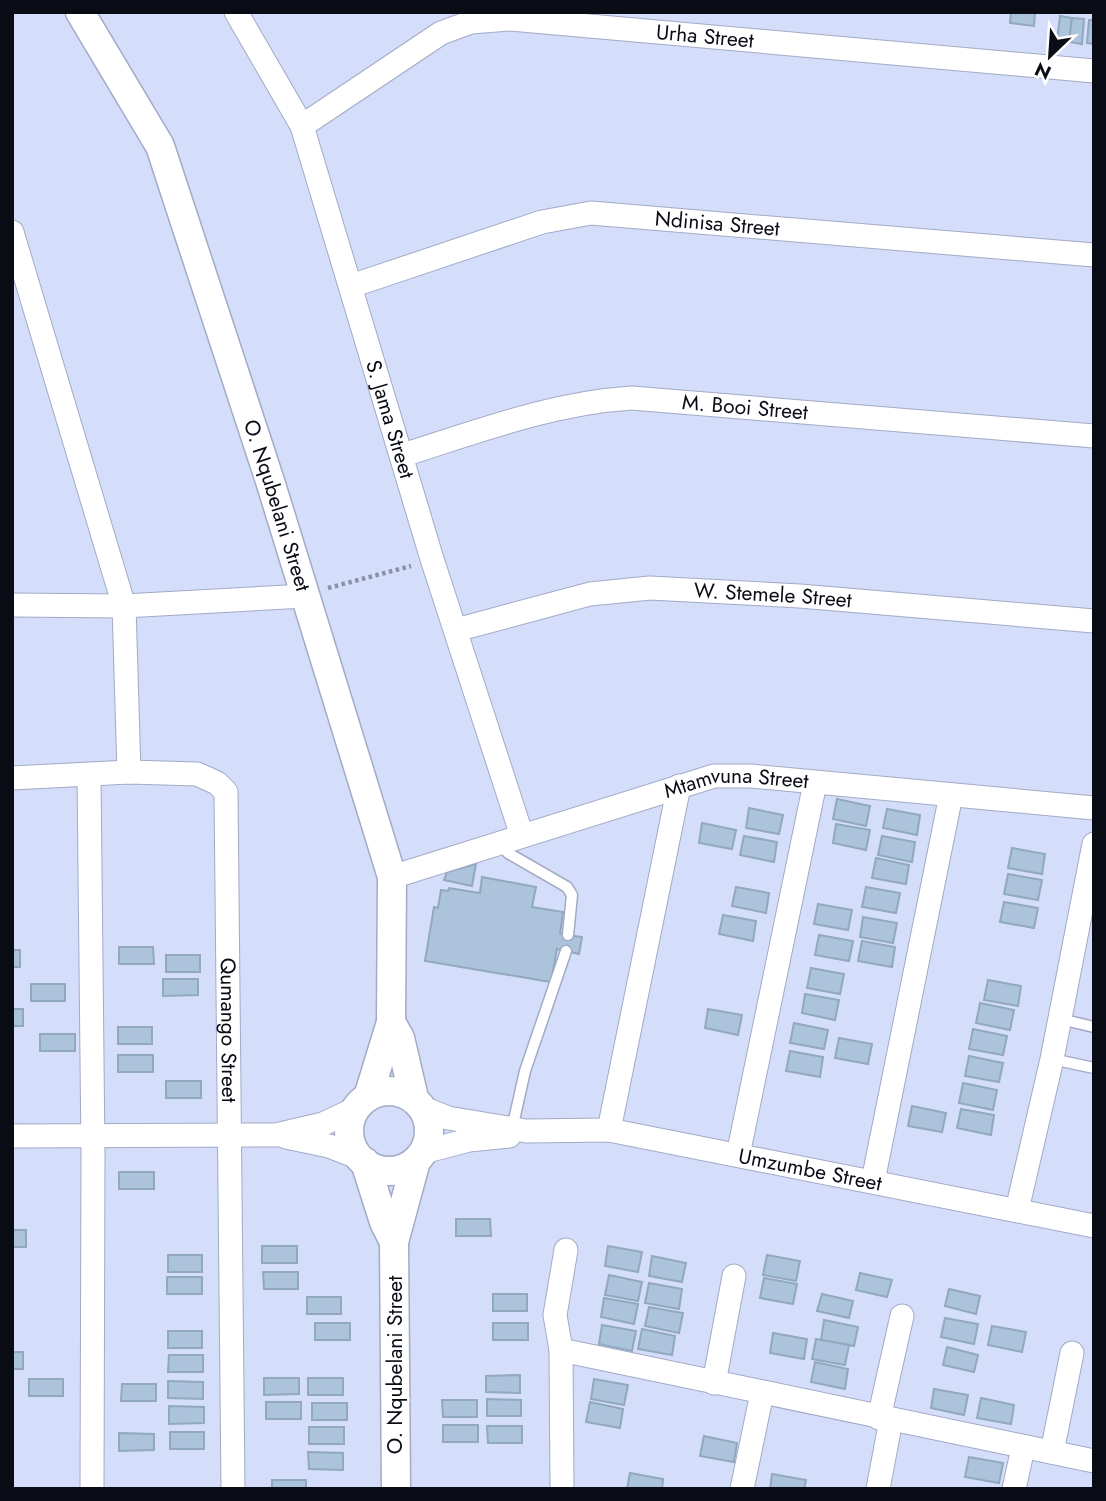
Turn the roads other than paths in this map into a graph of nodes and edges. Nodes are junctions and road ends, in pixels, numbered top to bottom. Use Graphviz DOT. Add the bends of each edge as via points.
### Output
graph roads {
  1 [pos="80,12"];
  2 [pos="236,12"];
  3 [pos="1094,71"];
  4 [pos="302,126"];
  5 [pos="12,232"];
  6 [pos="1094,256"];
  7 [pos="18,260"];
  8 [pos="351,286"];
  9 [pos="1094,436"];
  10 [pos="403,455"];
  11 [pos="315,592"];
  12 [pos="12,605"];
  13 [pos="124,606"];
  14 [pos="1094,621"];
  15 [pos="456,630"];
  16 [pos="129,772"];
  17 [pos="89,776"];
  18 [pos="12,778"];
  19 [pos="815,783"];
  20 [pos="678,786"];
  21 [pos="951,794"];
  22 [pos="1094,808"];
  23 [pos="522,836"];
  24 [pos="498,843"];
  25 [pos="1093,857"];
  26 [pos="392,877"];
  27 [pos="568,935"];
  28 [pos="566,951"];
  29 [pos="1060,1019"];
  30 [pos="391,1022"];
  31 [pos="1094,1027"];
  32 [pos="1052,1059"];
  33 [pos="1094,1068"];
  34 [pos="361,1103"];
  35 [pos="418,1103"];
  36 [pos="608,1130"];
  37 [pos="516,1131"];
  38 [pos="231,1135"];
  39 [pos="276,1135"];
  40 [pos="12,1136"];
  41 [pos="93,1136"];
  42 [pos="738,1155"];
  43 [pos="419,1156"];
  44 [pos="362,1160"];
  45 [pos="873,1181"];
  46 [pos="1017,1210"];
  47 [pos="1094,1226"];
  48 [pos="394,1242"];
  49 [pos="566,1250"];
  50 [pos="734,1276"];
  51 [pos="902,1316"];
  52 [pos="561,1350"];
  53 [pos="1072,1353"];
  54 [pos="714,1383"];
  55 [pos="762,1393"];
  56 [pos="885,1419"];
  57 [pos="1023,1448"];
  58 [pos="1052,1452"];
  59 [pos="1094,1461"];
  60 [pos="92,1489"];
  61 [pos="233,1489"];
  62 [pos="396,1489"];
  63 [pos="562,1489"];
  64 [pos="742,1489"];
  65 [pos="878,1489"];
  66 [pos="1014,1489"];
  1 -- 11 [label="street, O. Nqubelani Street" via="160,146"];
  2 -- 4 [label="street, S. Jama Street"];
  3 -- 4 [label="street, Urha Street" via="510,19 471,22 441,33"];
  4 -- 8 [label="street, S. Jama Street"];
  5 -- 7 [label="street"];
  6 -- 8 [label="street, Ndinisa Street" via="591,213 542,222"];
  7 -- 13 [label="street"];
  8 -- 10 [label="street, S. Jama Street"];
  9 -- 10 [label="street, M. Booi Street" via="632,398 589,401 526,415"];
  10 -- 15 [label="street, S. Jama Street"];
  11 -- 13 [label="street"];
  11 -- 26 [label="street, O. Nqubelani Street"];
  12 -- 13 [label="street"];
  13 -- 16 [label="street"];
  14 -- 15 [label="street, W. Stemele Street" via="650,588 590,594"];
  15 -- 23 [label="street, S. Jama Street"];
  16 -- 17 [label="street, Qumango Street"];
  16 -- 38 [label="street, Qumango Street" via="197,774 226,792"];
  17 -- 18 [label="street, Qumango Street"];
  17 -- 41 [label="street"];
  19 -- 20 [label="street, Mtamvuna Street" via="714,776"];
  19 -- 21 [label="street, Mtamvuna Street"];
  19 -- 42 [label="street"];
  20 -- 23 [label="street, Mtamvuna Street"];
  20 -- 36 [label="street"];
  21 -- 22 [label="street, Mtamvuna Street"];
  21 -- 45 [label="street"];
  23 -- 24 [label="street, Mtamvuna Street"];
  24 -- 26 [label="street, Mtamvuna Street"];
  24 -- 27 [label="lane" via="567,887 572,895"];
  25 -- 29 [label="street"];
  26 -- 30 [label="street, O. Nqubelani Street"];
  28 -- 37 [label="lane" via="525,1071"];
  29 -- 31 [label="lane"];
  29 -- 32 [label="street"];
  30 -- 34 [label="street, O. Nqubelani Street"];
  30 -- 35 [label="street, O. Nqubelani Street"];
  32 -- 33 [label="lane"];
  32 -- 46 [label="street"];
  34 -- 35 [label="street" via="388,1090"];
  34 -- 39 [label="street" via="323,1124"];
  34 -- 44 [label="street" via="349,1134"];
  35 -- 37 [label="street, Umzumbe Street" via="448,1118"];
  35 -- 43 [label="street" via="430,1134"];
  36 -- 37 [label="street, Umzumbe Street"];
  36 -- 42 [label="street, Umzumbe Street"];
  37 -- 43 [label="street, Umzumbe Street"];
  38 -- 39 [label="street"];
  38 -- 41 [label="street"];
  38 -- 61 [label="street, Qumango Street"];
  39 -- 44 [label="street" via="329,1146"];
  40 -- 41 [label="street"];
  41 -- 60 [label="street"];
  42 -- 45 [label="street, Umzumbe Street"];
  43 -- 44 [label="street" via="396,1170 383,1171"];
  43 -- 48 [label="street, O. Nqubelani Street"];
  44 -- 48 [label="street, O. Nqubelani Street"];
  45 -- 46 [label="street, Umzumbe Street"];
  46 -- 47 [label="street, Umzumbe Street"];
  48 -- 62 [label="street, O. Nqubelani Street"];
  49 -- 52 [label="street" via="555,1315"];
  50 -- 54 [label="street"];
  51 -- 56 [label="street"];
  52 -- 54 [label="street"];
  52 -- 63 [label="street"];
  53 -- 58 [label="street"];
  54 -- 55 [label="street"];
  55 -- 56 [label="street"];
  55 -- 64 [label="street"];
  56 -- 57 [label="street"];
  56 -- 65 [label="street"];
  57 -- 58 [label="street"];
  57 -- 66 [label="street"];
  58 -- 59 [label="street"];
}
